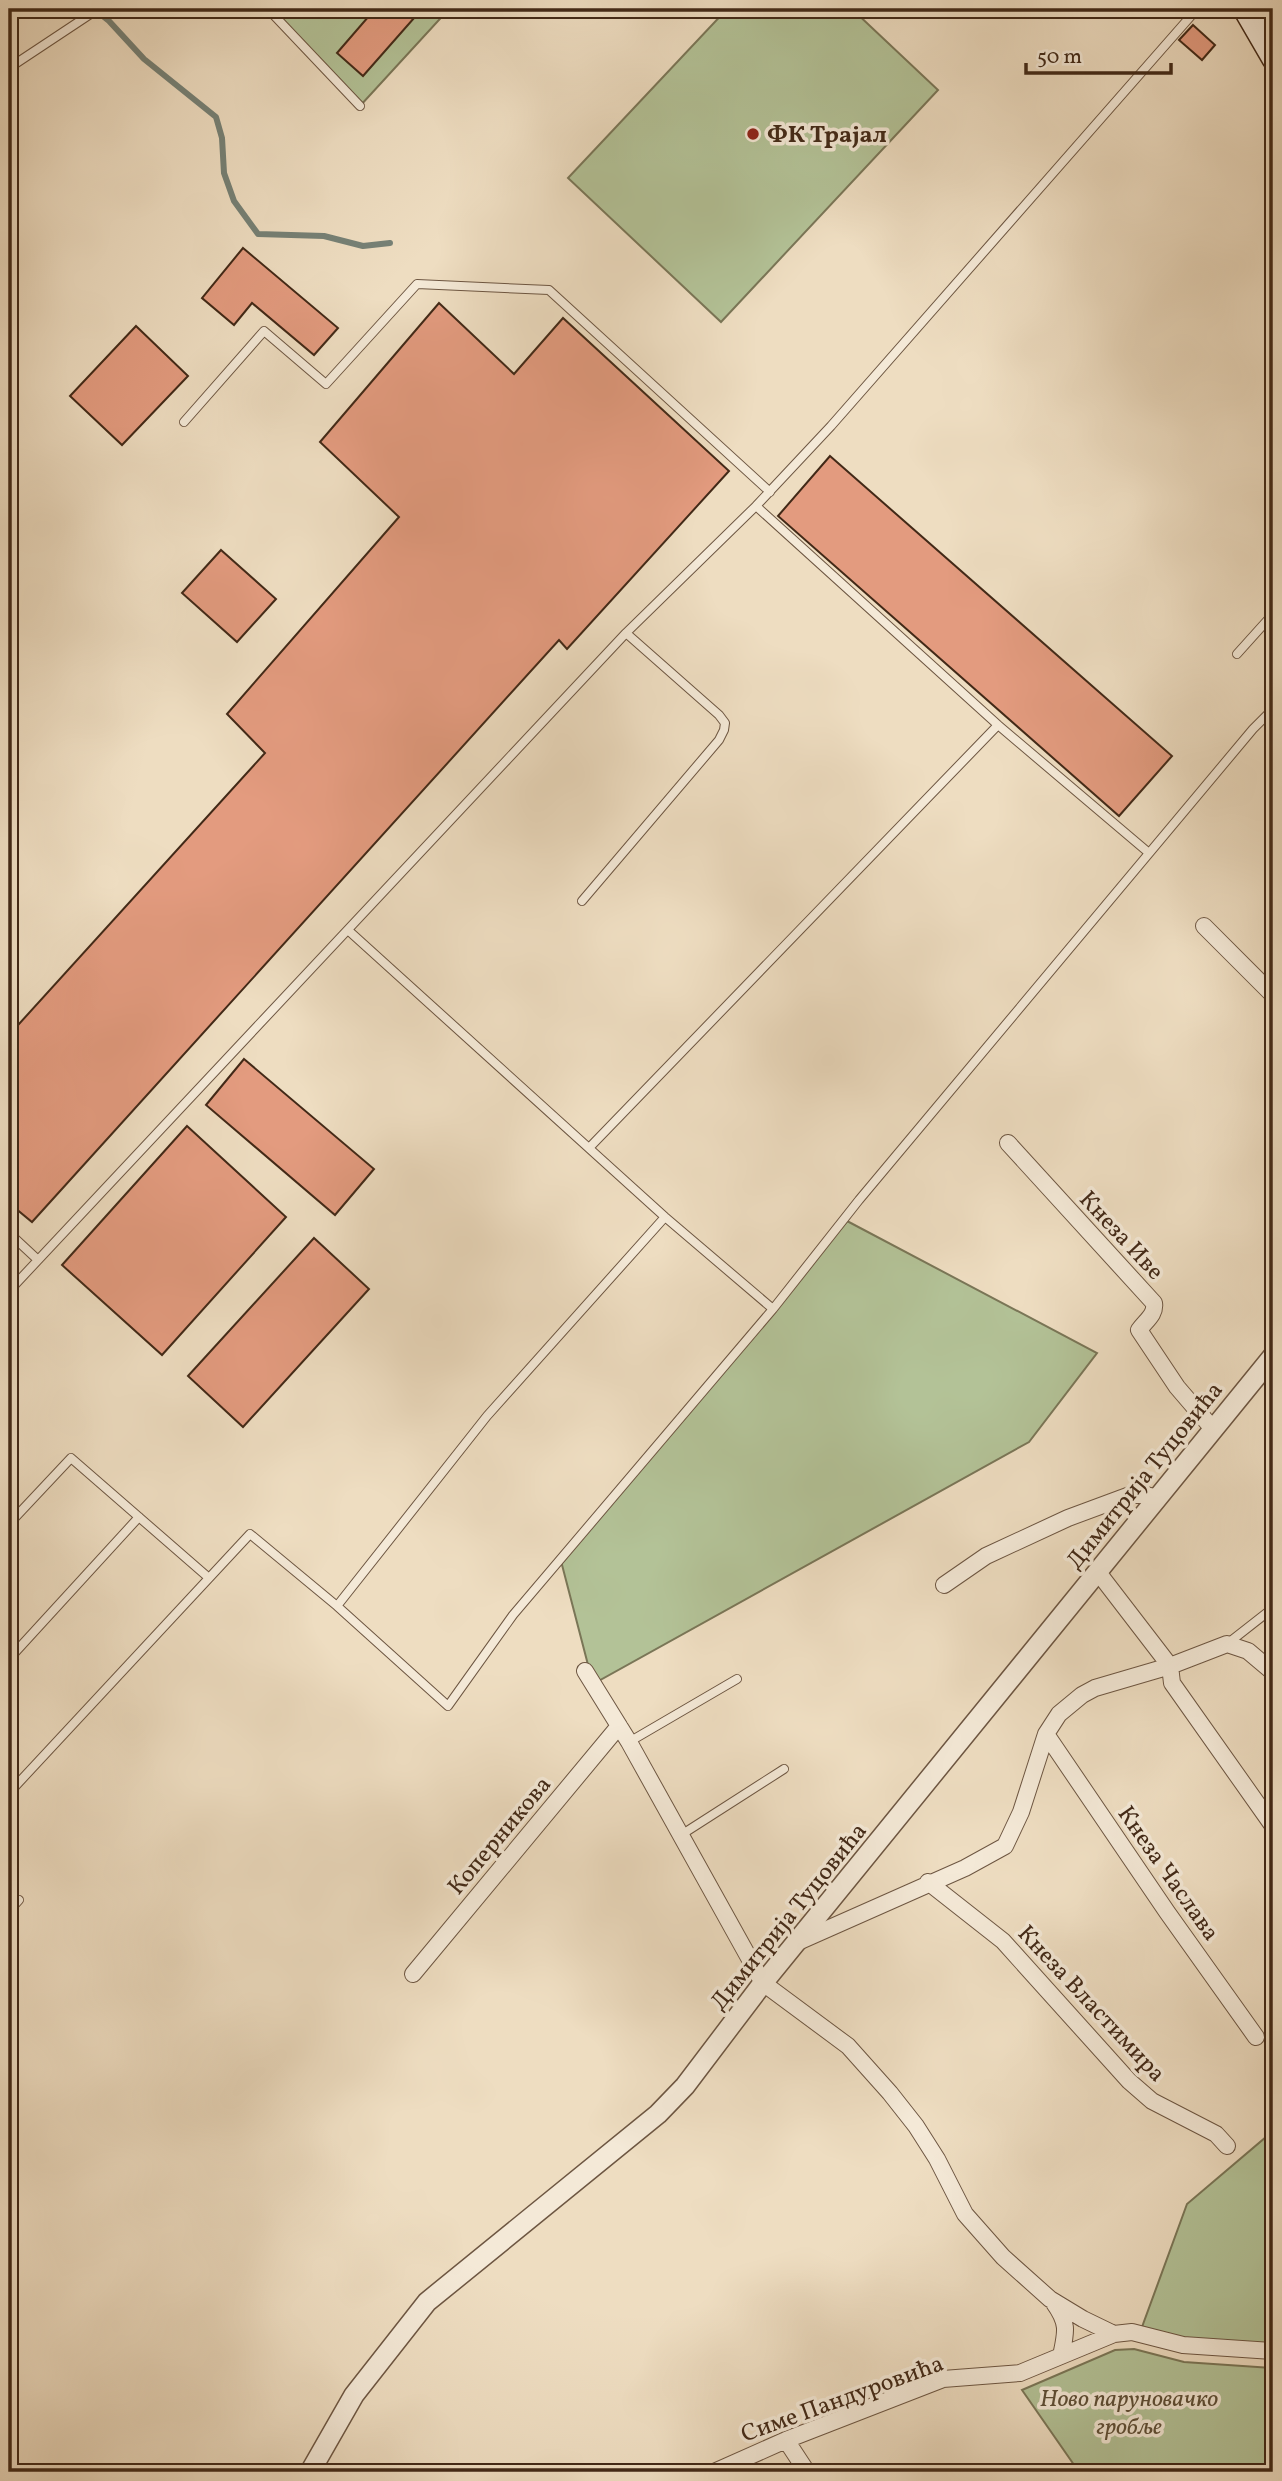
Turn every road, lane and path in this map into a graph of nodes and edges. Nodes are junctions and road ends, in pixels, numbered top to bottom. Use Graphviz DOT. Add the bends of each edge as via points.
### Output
graph roads {
  1 [pos="98,9"];
  2 [pos="268,9"];
  3 [pos="1197,9"];
  4 [pos="1244,9"];
  5 [pos="1263,9"];
  6 [pos="1273,26"];
  7 [pos="1273,59"];
  8 [pos="9,68"];
  9 [pos="360,106"];
  10 [pos="184,422"];
  11 [pos="770,492"];
  12 [pos="756,506"];
  13 [pos="1273,614"];
  14 [pos="626,633"];
  15 [pos="1237,654"];
  16 [pos="1273,709"];
  17 [pos="998,725"];
  18 [pos="1149,853"];
  19 [pos="582,901"];
  20 [pos="1203,926"];
  21 [pos="349,931"];
  22 [pos="1273,995"];
  23 [pos="1008,1143"];
  24 [pos="589,1148"];
  25 [pos="665,1217"];
  26 [pos="9,1233"];
  27 [pos="38,1260"];
  28 [pos="9,1291"];
  29 [pos="773,1309"];
  30 [pos="1273,1356"];
  31 [pos="1213,1429"];
  32 [pos="1158,1497"];
  33 [pos="139,1517"];
  34 [pos="9,1524"];
  35 [pos="1097,1571"];
  36 [pos="209,1578"];
  37 [pos="944,1585"];
  38 [pos="337,1606"];
  39 [pos="1273,1608"];
  40 [pos="1227,1644"];
  41 [pos="9,1660"];
  42 [pos="1170,1666"];
  43 [pos="585,1671"];
  44 [pos="1273,1672"];
  45 [pos="737,1679"];
  46 [pos="620,1726"];
  47 [pos="1046,1734"];
  48 [pos="629,1742"];
  49 [pos="784,1769"];
  50 [pos="9,1793"];
  51 [pos="1273,1826"];
  52 [pos="681,1835"];
  53 [pos="928,1882"];
  54 [pos="19,1900"];
  55 [pos="9,1911"];
  56 [pos="798,1942"];
  57 [pos="413,1974"];
  58 [pos="763,1983"];
  59 [pos="1256,2037"];
  60 [pos="1227,2146"];
  61 [pos="1050,2299"];
  62 [pos="1114,2333"];
  63 [pos="1273,2351"];
  64 [pos="1061,2356"];
  65 [pos="786,2440"];
  66 [pos="310,2472"];
  67 [pos="714,2472"];
  68 [pos="807,2472"];
  1 -- 8 [label="lane"];
  2 -- 9 [label="lane"];
  3 -- 11 [label="lane"];
  4 -- 7 [label="main road"];
  5 -- 6 [label="main road"];
  10 -- 11 [label="lane" via="264,331 326,384 417,284 550,290"];
  11 -- 12 [label="lane"];
  12 -- 14 [label="lane"];
  12 -- 17 [label="lane"];
  13 -- 15 [label="lane"];
  14 -- 19 [label="lane" via="719,715 724,730"];
  14 -- 21 [label="lane"];
  16 -- 18 [label="lane"];
  17 -- 18 [label="lane"];
  17 -- 24 [label="lane"];
  18 -- 29 [label="lane"];
  20 -- 22 [label="street"];
  21 -- 24 [label="lane"];
  21 -- 27 [label="lane"];
  23 -- 31 [label="street, Кнеза Иве" via="1154,1303 1152,1315 1139,1331"];
  24 -- 25 [label="lane"];
  25 -- 29 [label="lane"];
  25 -- 38 [label="lane" via="487,1416"];
  26 -- 27 [label="lane"];
  27 -- 28 [label="lane"];
  29 -- 38 [label="lane" via="513,1615 448,1706"];
  30 -- 31 [label="street, Димитрија Туцовића"];
  31 -- 32 [label="street, Димитрија Туцовића"];
  32 -- 35 [label="street, Димитрија Туцовића"];
  32 -- 37 [label="street" via="1130,1495 1068,1518 986,1556"];
  33 -- 34 [label="lane" via="71,1458"];
  33 -- 36 [label="lane"];
  33 -- 41 [label="lane"];
  35 -- 42 [label="street"];
  35 -- 56 [label="street, Димитрија Туцовића"];
  36 -- 38 [label="lane" via="250,1534"];
  36 -- 50 [label="lane"];
  39 -- 40 [label="lane"];
  40 -- 42 [label="street"];
  40 -- 44 [label="street" via="1248,1651"];
  42 -- 47 [label="street" via="1082,1695 1059,1714"];
  42 -- 51 [label="street" via="1172,1683"];
  43 -- 46 [label="street"];
  45 -- 48 [label="lane"];
  46 -- 48 [label="street"];
  46 -- 57 [label="street, Коперникова"];
  47 -- 53 [label="street" via="1005,1846"];
  47 -- 59 [label="street, Кнеза Часлава"];
  48 -- 52 [label="street"];
  49 -- 52 [label="lane"];
  52 -- 58 [label="street"];
  53 -- 56 [label="street"];
  53 -- 60 [label="street, Кнеза Властимира" via="1003,1941 1129,2081 1152,2101 1216,2134"];
  54 -- 55 [label="lane"];
  56 -- 58 [label="street, Димитрија Туцовића"];
  58 -- 61 [label="street" via="848,2046 916,2126 965,2214 1003,2257"];
  58 -- 66 [label="street, Димитрија Туцовића" via="685,2086 658,2114 427,2302 354,2395"];
  61 -- 62 [label="street"];
  61 -- 64 [label="street" via="1066,2327"];
  62 -- 63 [label="street, Симе Пандуровића" via="1132,2332 1183,2345"];
  62 -- 64 [label="street, Симе Пандуровића"];
  64 -- 65 [label="street, Симе Пандуровића" via="1020,2373 943,2379"];
  65 -- 67 [label="street, Симе Пандуровића"];
  65 -- 68 [label="street"];
}
